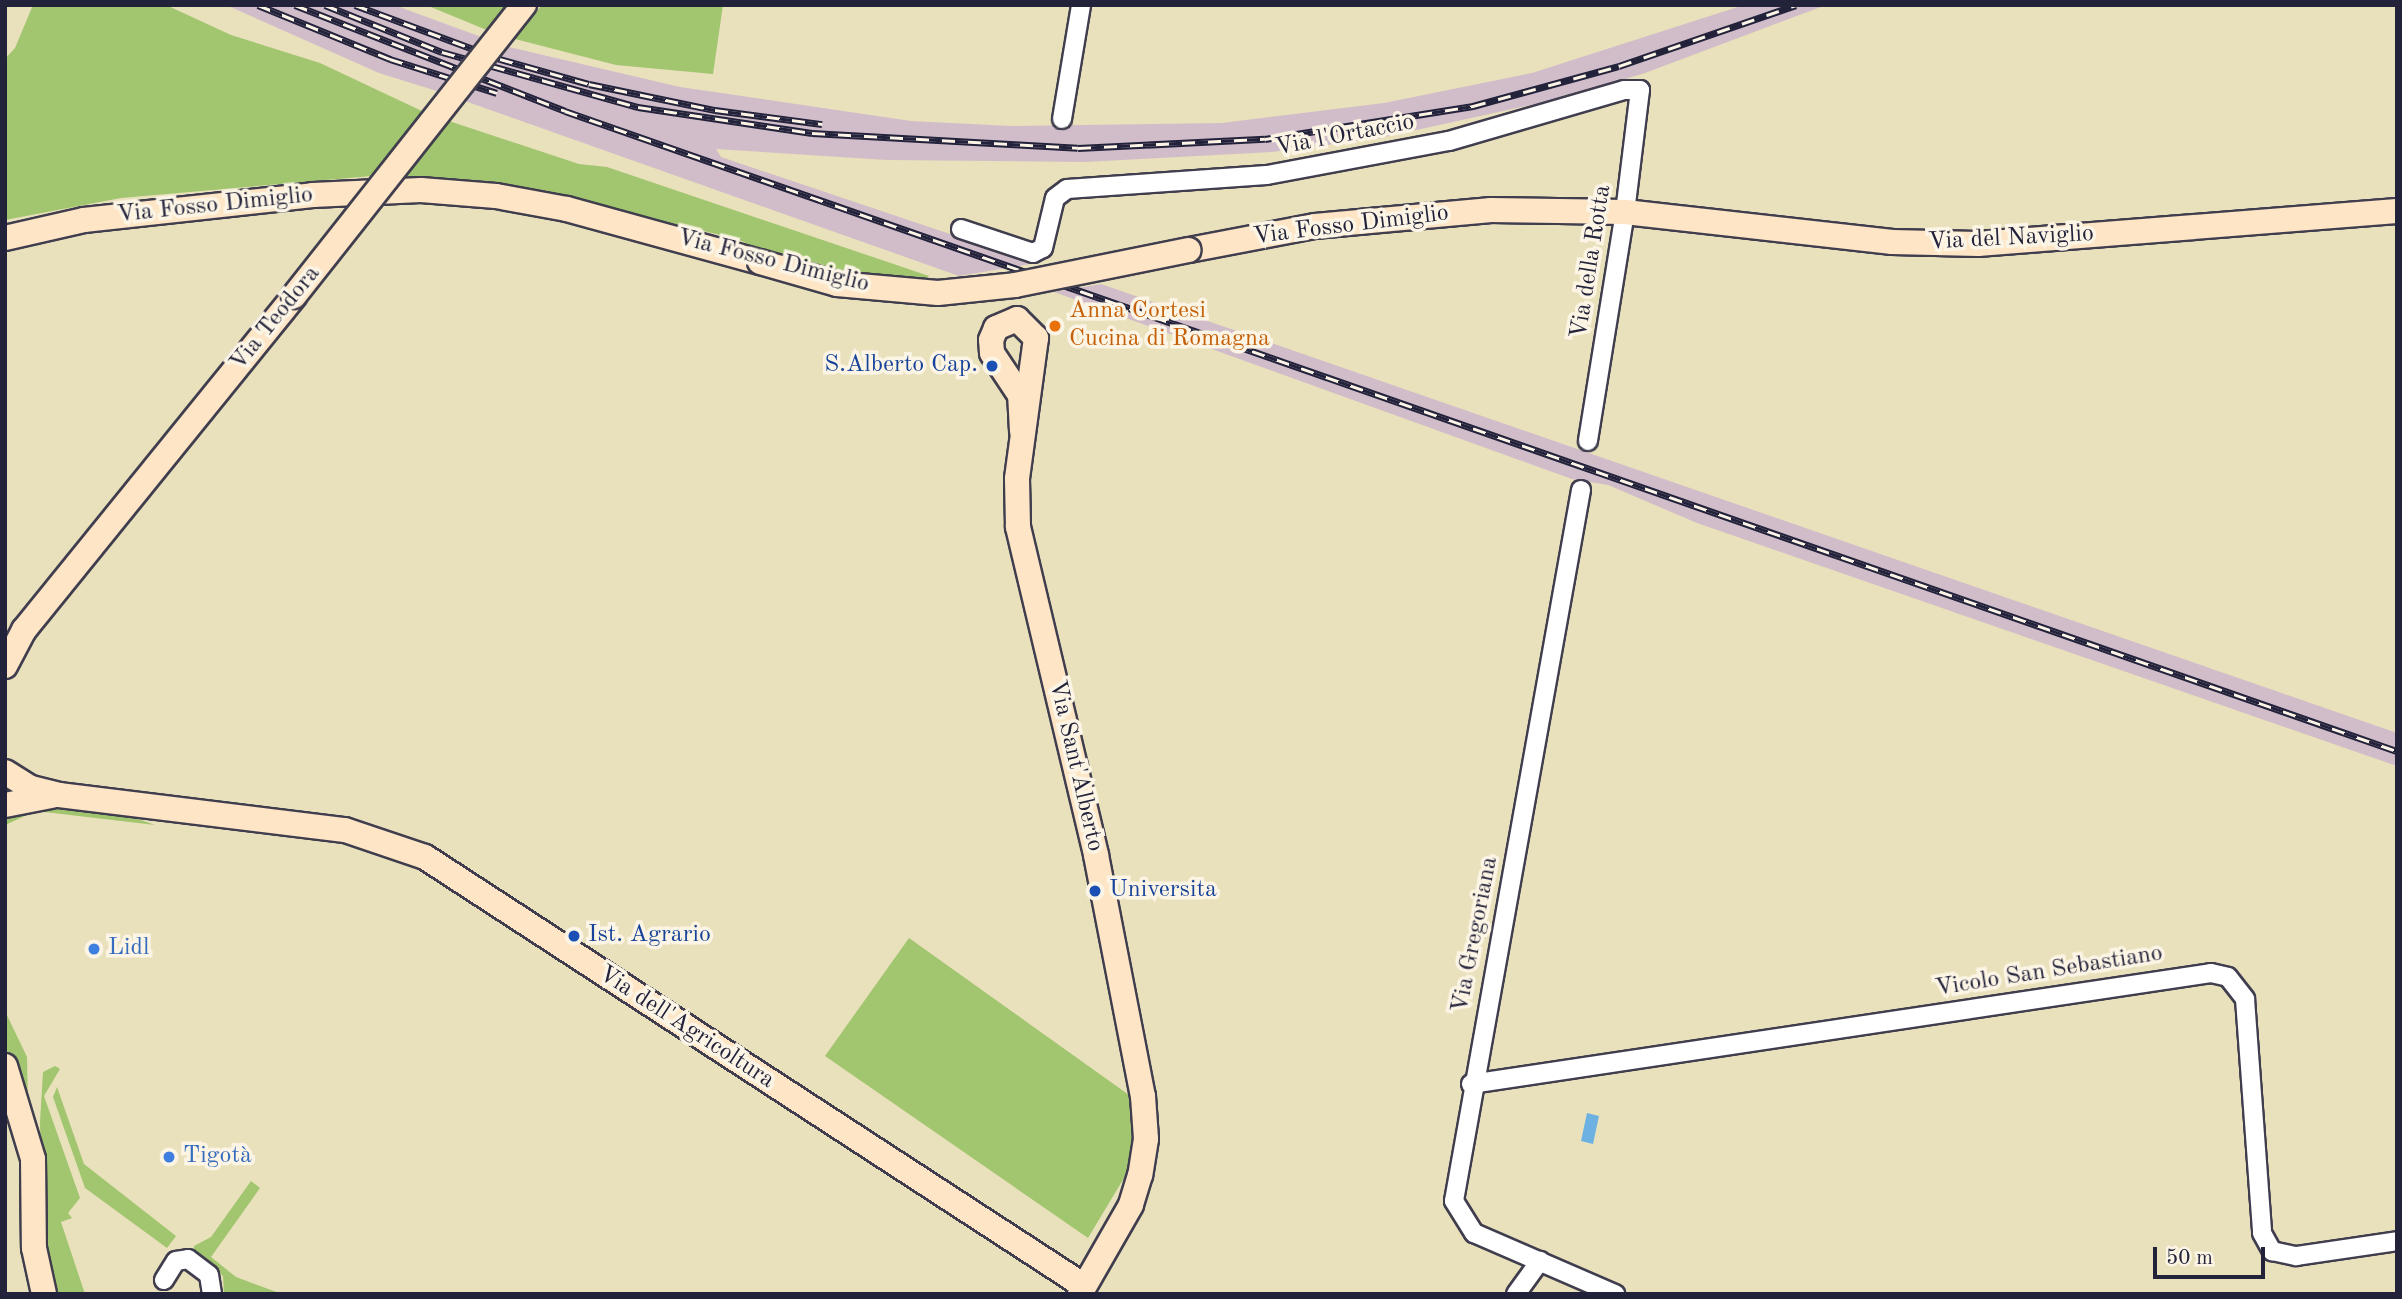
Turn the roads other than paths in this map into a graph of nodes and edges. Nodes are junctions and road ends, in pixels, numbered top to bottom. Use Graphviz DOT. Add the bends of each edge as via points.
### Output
graph roads {
  1 [pos="524,5"];
  2 [pos="1081,5"];
  3 [pos="1640,90"];
  4 [pos="1062,120"];
  5 [pos="2397,211"];
  6 [pos="1625,212"];
  7 [pos="961,229"];
  8 [pos="5,238"];
  9 [pos="1021,377"];
  10 [pos="1588,441"];
  11 [pos="1581,490"];
  12 [pos="14,637"];
  13 [pos="5,666"];
  14 [pos="5,772"];
  15 [pos="59,795"];
  16 [pos="5,805"];
  17 [pos="5,1066"];
  18 [pos="1471,1084"];
  19 [pos="5,1108"];
  20 [pos="2397,1241"];
  21 [pos="1540,1261"];
  22 [pos="164,1280"];
  23 [pos="1086,1291"];
  24 [pos="33,1294"];
  25 [pos="44,1294"];
  26 [pos="212,1294"];
  27 [pos="1516,1294"];
  28 [pos="1615,1294"];
  1 -- 12 [label="street, Via Teodora, bridge" via="294,296"];
  2 -- 4 [label="street"];
  3 -- 6 [label="street, Via della Rotta"];
  3 -- 7 [label="street, Via l'Ortaccio" via="1624,90 1449,141 1267,175 1067,189 1055,198 1043,248 1033,253"];
  5 -- 6 [label="street, Via del Naviglio" via="1978,244 1892,242"];
  6 -- 8 [label="street, Via Fosso Dimiglio, bridge" via="1408,214 1315,226 1015,285 938,293 837,284 567,209 496,195 421,190 313,195 83,220"];
  6 -- 10 [label="street, Via della Rotta"];
  9 -- 23 [label="street, Via Sant'Alberto" via="1018,527 1096,855 1143,1096 1146,1139 1140,1175 1131,1205"];
  11 -- 18 [label="street, Via Gregoriana" via="1530,792"];
  12 -- 13 [label="street, Via Teodora"];
  14 -- 15 [label="street, Via dell'Agricoltura" via="31,788"];
  15 -- 16 [label="street, Via dell'Agricoltura"];
  15 -- 23 [label="street, Via dell'Agricoltura" via="345,830 425,857"];
  17 -- 25 [label="street" via="33,1159 34,1248"];
  18 -- 20 [label="street, Vicolo San Sebastiano" via="2211,973 2228,977 2245,999 2262,1233 2272,1251 2296,1256"];
  18 -- 21 [label="street, Via Gregoriana" via="1454,1201 1474,1233"];
  19 -- 24 [label="street" via="16,1154"];
  21 -- 27 [label="street"];
  21 -- 28 [label="street, Via Gregoriana"];
  22 -- 26 [label="street" via="176,1261 187,1259 209,1275"];
}
